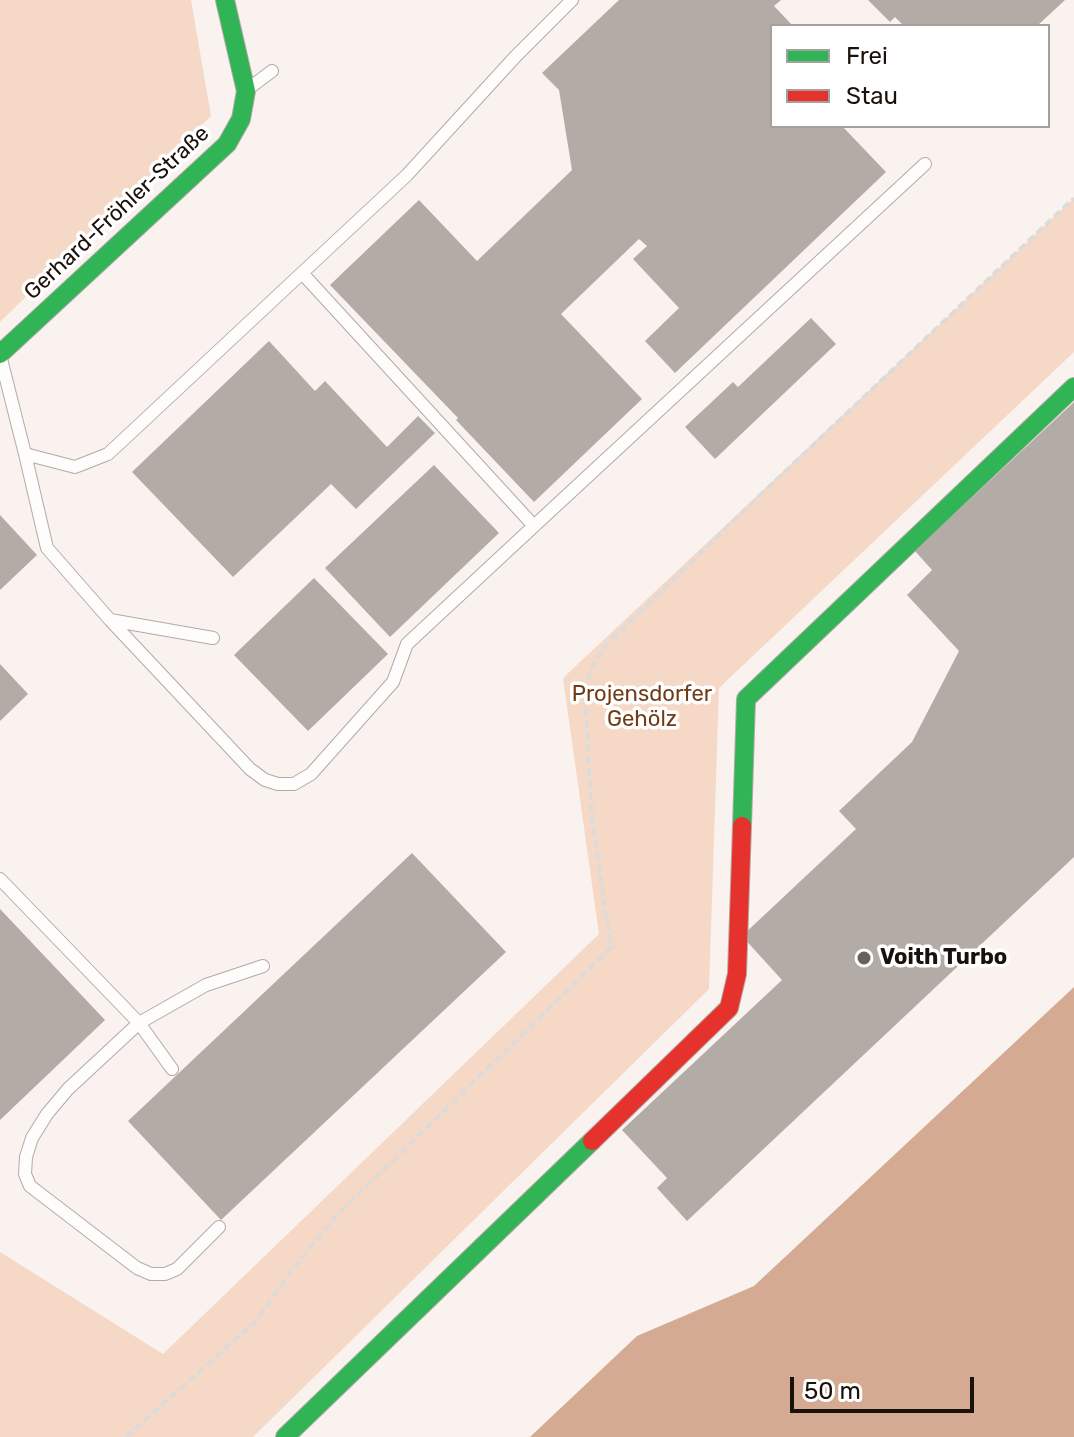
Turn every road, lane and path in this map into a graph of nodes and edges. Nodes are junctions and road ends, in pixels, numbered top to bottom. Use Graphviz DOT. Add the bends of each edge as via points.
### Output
graph roads {
  1 [pos="225,0"];
  2 [pos="572,0"];
  3 [pos="272,71"];
  4 [pos="246,91"];
  5 [pos="925,164"];
  6 [pos="1074,198"];
  7 [pos="302,273"];
  8 [pos="0,355"];
  9 [pos="1074,387"];
  10 [pos="25,454"];
  11 [pos="534,526"];
  12 [pos="110,620"];
  13 [pos="213,638"];
  14 [pos="0,879"];
  15 [pos="263,966"];
  16 [pos="139,1023"];
  17 [pos="172,1069"];
  18 [pos="219,1227"];
  19 [pos="126,1437"];
  20 [pos="285,1437"];
  1 -- 4 [label="street, Gerhard-Fröhler-Straße"];
  2 -- 7 [label="lane" via="407,175"];
  3 -- 4 [label="lane"];
  4 -- 8 [label="street, Gerhard-Fröhler-Straße" via="241,119 227,144"];
  5 -- 11 [label="lane"];
  6 -- 19 [label="path" via="606,645 591,668 585,695 592,818 611,948 335,1217 256,1321"];
  7 -- 10 [label="lane" via="108,454 75,467"];
  7 -- 11 [label="lane"];
  8 -- 10 [label="lane"];
  9 -- 20 [label="street" via="746,699 737,974 729,1008"];
  10 -- 12 [label="lane" via="47,548"];
  11 -- 12 [label="lane" via="407,644 393,682 311,774 294,784 265,780 250,769"];
  12 -- 13 [label="lane"];
  14 -- 16 [label="lane"];
  15 -- 16 [label="lane" via="206,985"];
  16 -- 17 [label="lane"];
  16 -- 18 [label="lane" via="47,1114 32,1138 25,1174 30,1186 151,1274 177,1269"];
}
